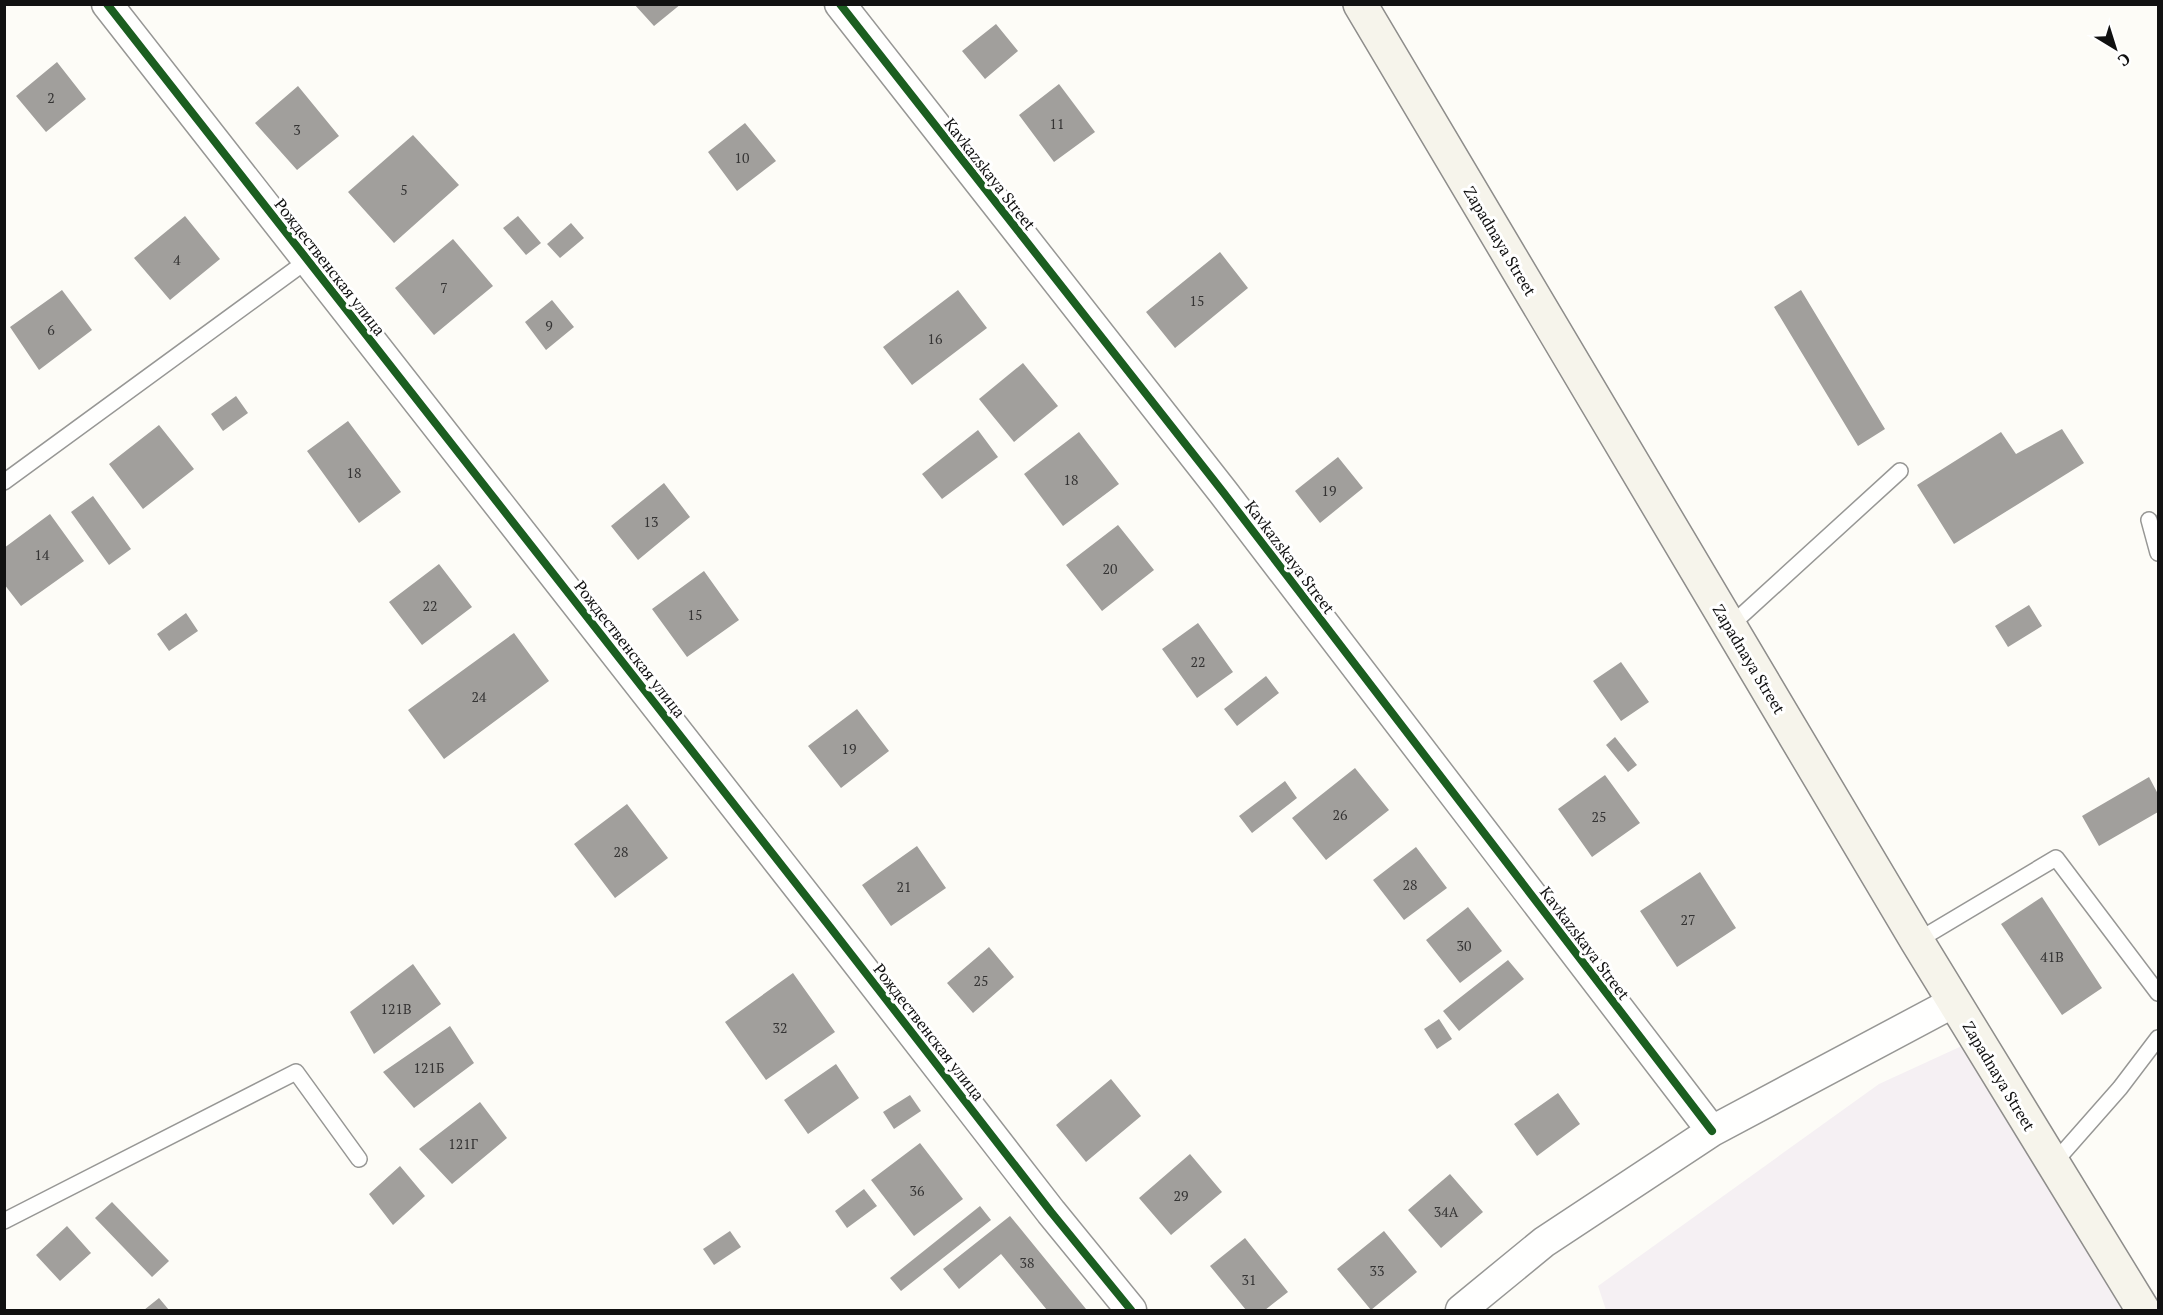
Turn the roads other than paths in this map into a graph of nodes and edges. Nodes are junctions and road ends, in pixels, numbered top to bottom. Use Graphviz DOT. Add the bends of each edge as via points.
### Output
graph roads {
  1 [pos="107,4"];
  2 [pos="840,4"];
  3 [pos="1360,4"];
  4 [pos="308,260"];
  5 [pos="1900,471"];
  6 [pos="4,482"];
  7 [pos="2149,520"];
  8 [pos="2158,553"];
  9 [pos="1730,626"];
  10 [pos="1917,941"];
  11 [pos="2158,993"];
  12 [pos="1954,1002"];
  13 [pos="2158,1038"];
  14 [pos="1712,1131"];
  15 [pos="359,1159"];
  16 [pos="2053,1164"];
  17 [pos="4,1221"];
  18 [pos="1131,1311"];
  19 [pos="1461,1311"];
  20 [pos="2143,1311"];
  1 -- 4 [label="street, Рождественская улица"];
  2 -- 14 [label="street, Kavkazskaya Street" via="1223,492"];
  3 -- 9 [label="main road, Zapadnaya Street"];
  4 -- 6 [label="lane"];
  4 -- 18 [label="street, Рождественская улица"];
  5 -- 9 [label="lane"];
  7 -- 8 [label="lane"];
  9 -- 10 [label="main road, Zapadnaya Street"];
  10 -- 11 [label="lane" via="2056,858"];
  10 -- 12 [label="main road, Zapadnaya Street"];
  12 -- 14 [label="street"];
  12 -- 16 [label="main road, Zapadnaya Street"];
  13 -- 16 [label="lane"];
  14 -- 19 [label="street" via="1544,1242"];
  15 -- 17 [label="lane" via="296,1072"];
  16 -- 20 [label="main road, Zapadnaya Street"];
}
